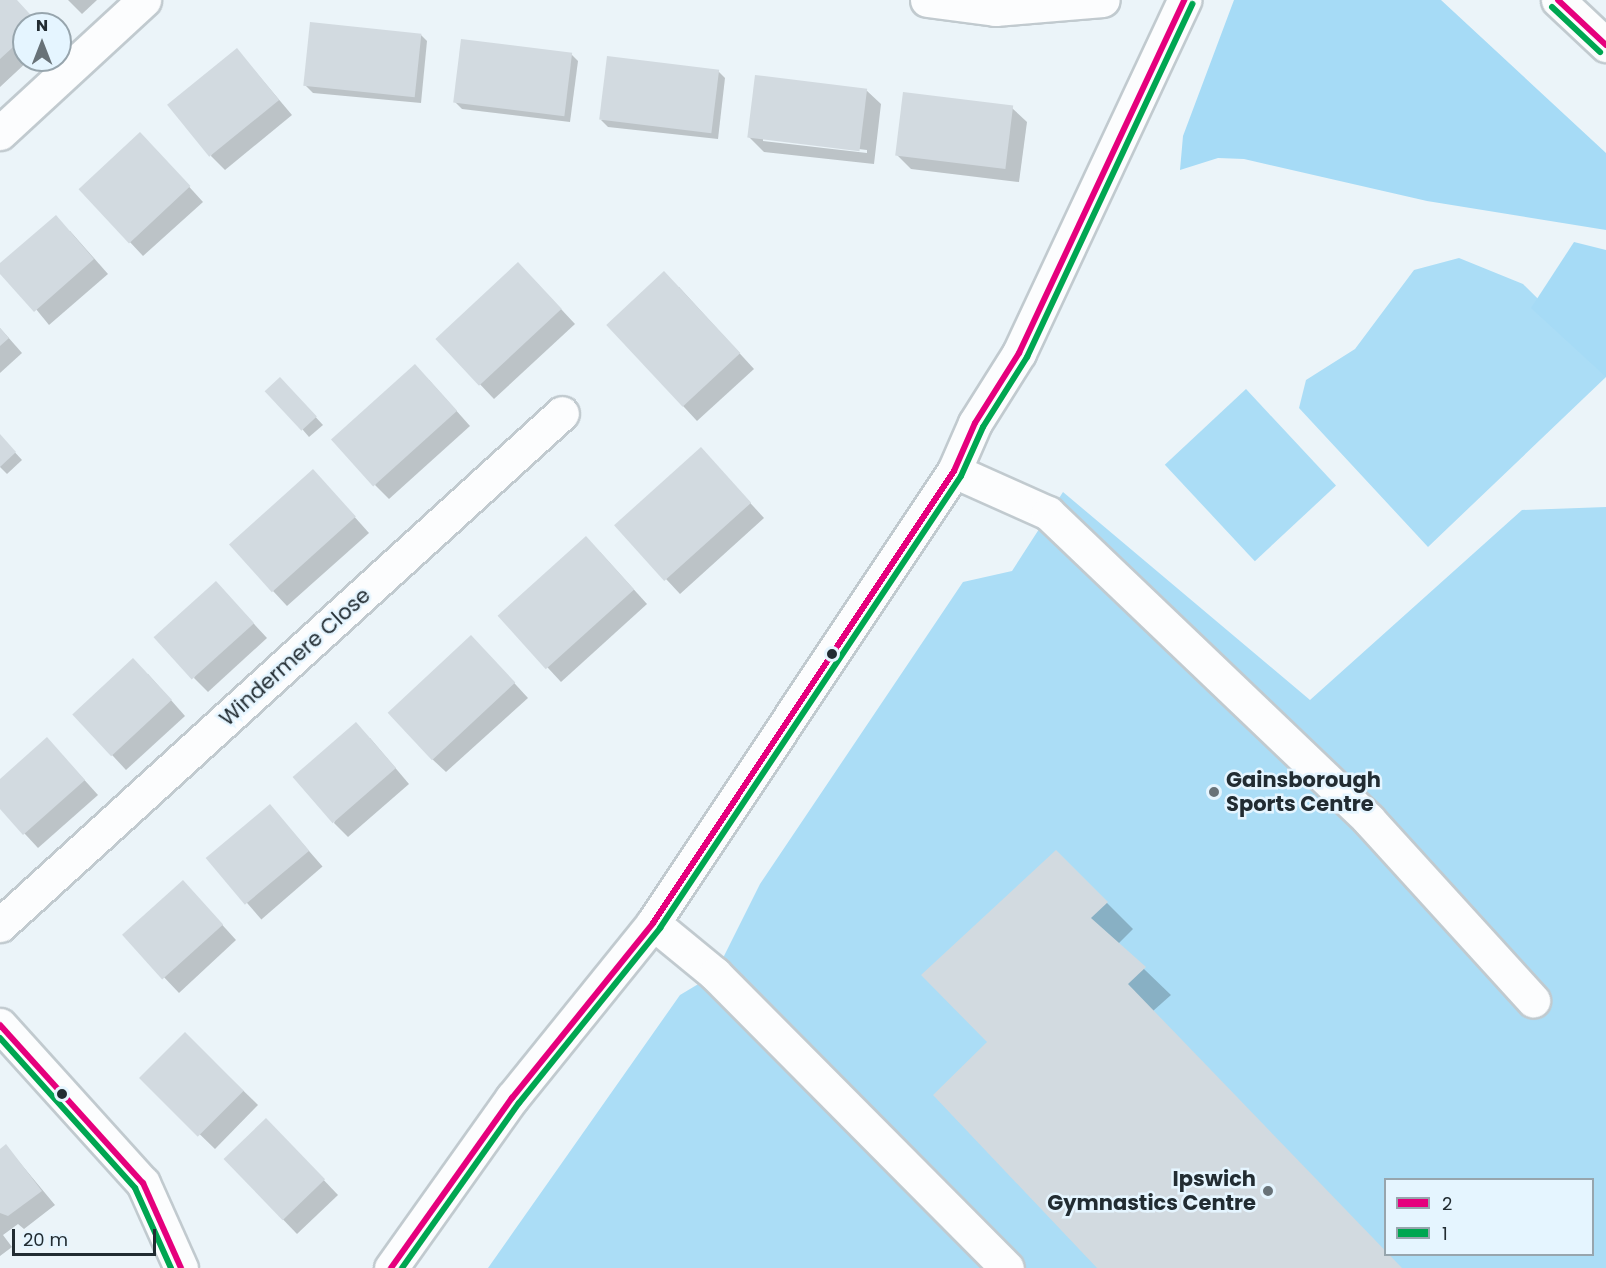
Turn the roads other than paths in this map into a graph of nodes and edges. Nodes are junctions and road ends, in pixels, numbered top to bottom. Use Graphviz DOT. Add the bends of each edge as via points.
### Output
graph roads {
  1 [pos="144,0"];
  2 [pos="927,0"];
  3 [pos="1102,0"];
  4 [pos="1184,0"];
  5 [pos="1558,0"];
  6 [pos="1606,45"];
  7 [pos="0,133"];
  8 [pos="562,413"];
  9 [pos="954,471"];
  10 [pos="653,923"];
  11 [pos="0,925"];
  12 [pos="1533,1000"];
  13 [pos="5,1042"];
  14 [pos="181,1268"];
  15 [pos="392,1268"];
  16 [pos="1007,1268"];
  1 -- 7 [label="street"];
  2 -- 3 [label="street" via="995,9"];
  4 -- 9 [label="street" via="1019,353 975,423"];
  5 -- 6 [label="street"];
  8 -- 11 [label="street, Windermere Close"];
  9 -- 10 [label="street"];
  9 -- 12 [label="street" via="1048,513 1369,820"];
  10 -- 15 [label="street" via="512,1098"];
  10 -- 16 [label="street" via="715,974"];
  13 -- 14 [label="street" via="143,1182"];
}
